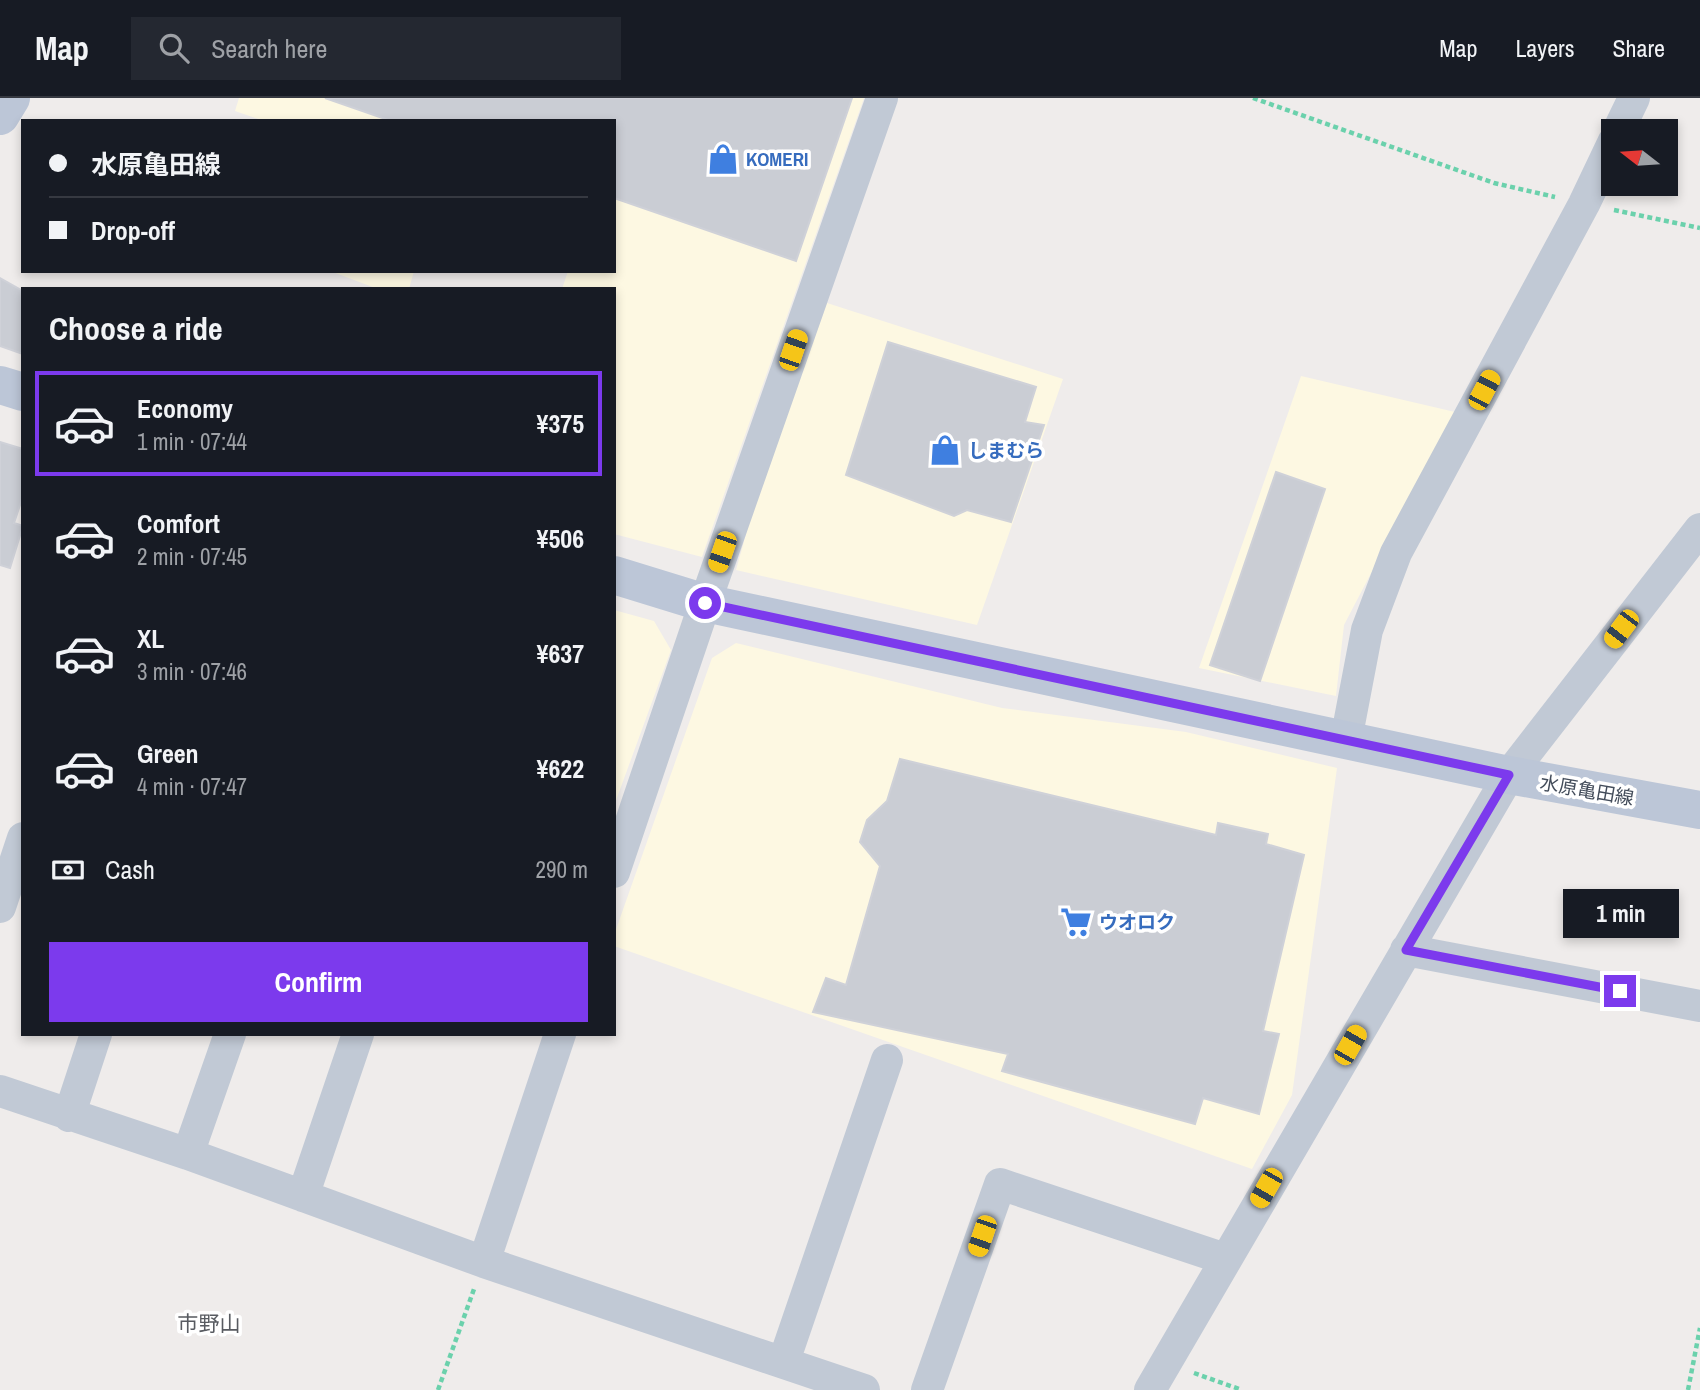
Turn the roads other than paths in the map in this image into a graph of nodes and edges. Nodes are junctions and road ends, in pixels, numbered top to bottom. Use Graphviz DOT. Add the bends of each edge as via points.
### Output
graph roads {
  1 [pos="11,98"];
  2 [pos="882,98"];
  3 [pos="1634,98"];
  4 [pos="0,116"];
  5 [pos="1624,119"];
  6 [pos="1601,168"];
  7 [pos="0,386"];
  8 [pos="21,392"];
  9 [pos="1700,529"];
  10 [pos="616,576"];
  11 [pos="705,603"];
  12 [pos="1346,740"];
  13 [pos="1509,775"];
  14 [pos="1700,810"];
  15 [pos="21,844"];
  16 [pos="616,866"];
  17 [pos="0,907"];
  18 [pos="1406,950"];
  19 [pos="1700,1006"];
  20 [pos="95,1036"];
  21 [pos="229,1036"];
  22 [pos="357,1036"];
  23 [pos="559,1036"];
  24 [pos="887,1060"];
  25 [pos="0,1091"];
  26 [pos="69,1116"];
  27 [pos="188,1154"];
  28 [pos="303,1196"];
  29 [pos="1225,1259"];
  30 [pos="484,1262"];
  31 [pos="784,1361"];
  32 [pos="864,1390"];
  33 [pos="927,1390"];
  34 [pos="1150,1390"];
  1 -- 4 [label="main road"];
  2 -- 11 [label="street"];
  3 -- 5 [label="street"];
  6 -- 12 [label="street" via="1396,553 1367,630"];
  7 -- 8 [label="main road"];
  9 -- 13 [label="street"];
  10 -- 11 [label="main road, 水原亀田線"];
  11 -- 12 [label="main road, 水原亀田線"];
  11 -- 16 [label="street"];
  12 -- 13 [label="main road, 水原亀田線"];
  13 -- 14 [label="main road, 水原亀田線"];
  13 -- 18 [label="street"];
  15 -- 17 [label="street"];
  18 -- 19 [label="street"];
  18 -- 29 [label="street"];
  20 -- 26 [label="street"];
  21 -- 27 [label="street"];
  22 -- 28 [label="street"];
  23 -- 30 [label="street"];
  24 -- 31 [label="street"];
  25 -- 26 [label="street"];
  26 -- 27 [label="street"];
  27 -- 28 [label="street"];
  28 -- 30 [label="street"];
  29 -- 33 [label="street" via="1000,1184"];
  29 -- 34 [label="street"];
  30 -- 31 [label="street"];
  31 -- 32 [label="street"];
}
